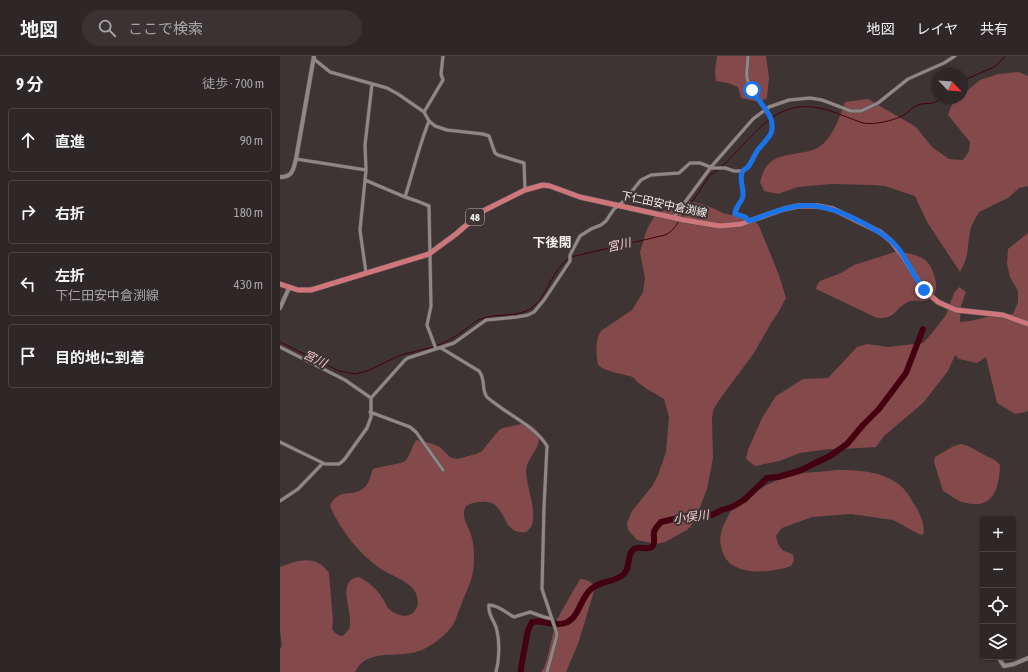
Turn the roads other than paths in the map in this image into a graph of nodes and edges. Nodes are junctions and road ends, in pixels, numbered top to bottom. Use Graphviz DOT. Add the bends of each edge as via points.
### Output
graph roads {
  1 [pos="442,56"];
  2 [pos="748,56"];
  3 [pos="955,56"];
  4 [pos="314,57"];
  5 [pos="372,84"];
  6 [pos="766,111"];
  7 [pos="424,112"];
  8 [pos="429,121"];
  9 [pos="296,159"];
  10 [pos="712,168"];
  11 [pos="366,170"];
  12 [pos="743,171"];
  13 [pos="280,177"];
  14 [pos="365,180"];
  15 [pos="525,190"];
  16 [pos="405,197"];
  17 [pos="618,205"];
  18 [pos="676,218"];
  19 [pos="749,221"];
  20 [pos="430,254"];
  21 [pos="366,273"];
  22 [pos="280,284"];
  23 [pos="289,288"];
  24 [pos="280,308"];
  25 [pos="1028,324"];
  26 [pos="280,347"];
  27 [pos="440,348"];
  28 [pos="436,349"];
  29 [pos="371,398"];
  30 [pos="370,412"];
  31 [pos="280,442"];
  32 [pos="323,463"];
  33 [pos="442,470"];
  34 [pos="280,501"];
  35 [pos="552,618"];
  36 [pos="1028,658"];
  37 [pos="1000,660"];
  38 [pos="496,672"];
  39 [pos="547,672"];
  1 -- 7 [label="street" via="443,80"];
  2 -- 6 [label="street" via="747,78"];
  3 -- 6 [label="street" via="908,79 878,103 861,111 851,111 822,100 804,98 783,101"];
  4 -- 5 [label="street" via="330,72"];
  4 -- 9 [label="street"];
  5 -- 7 [label="street" via="387,88"];
  5 -- 11 [label="street" via="365,145"];
  6 -- 10 [label="street" via="753,119"];
  6 -- 12 [label="street" via="772,125 770,137"];
  7 -- 8 [label="street"];
  8 -- 15 [label="street" via="447,130 489,136 498,156 524,164"];
  8 -- 16 [label="street"];
  9 -- 11 [label="street"];
  9 -- 13 [label="street" via="291,174"];
  10 -- 12 [label="street"];
  10 -- 17 [label="street" via="700,163 690,163 679,173 651,175 641,180"];
  10 -- 18 [label="street"];
  11 -- 14 [label="street"];
  12 -- 19 [label="street" via="741,177 744,191 735,213"];
  14 -- 16 [label="street"];
  14 -- 21 [label="street" via="360,230"];
  15 -- 17 [label="main road, 下仁田安中倉渕線 / 48" via="536,186 550,186 580,197"];
  15 -- 20 [label="main road, 下仁田安中倉渕線 / 48" via="483,211"];
  16 -- 20 [label="street" via="429,206"];
  17 -- 18 [label="main road, 下仁田安中倉渕線 / 48"];
  17 -- 27 [label="street" via="601,225 580,236 570,260 534,312 486,320 454,343"];
  18 -- 19 [label="main road, 下仁田安中倉渕線 / 48" via="727,226"];
  19 -- 25 [label="main road, 下仁田安中倉渕線 / 48" via="798,206 833,209 880,232 891,241 924,290 944,306 956,310 1003,315"];
  20 -- 21 [label="main road, 下仁田安中倉渕線 / 48"];
  20 -- 28 [label="street" via="431,306 427,325"];
  21 -- 23 [label="main road, 下仁田安中倉渕線 / 48" via="311,290"];
  22 -- 23 [label="main road, 下仁田安中倉渕線 / 48"];
  23 -- 24 [label="street"];
  26 -- 29 [label="street" via="345,380"];
  27 -- 28 [label="street"];
  27 -- 35 [label="street" via="479,371 488,398 539,436 547,446 542,577 543,596"];
  28 -- 29 [label="street" via="408,358"];
  29 -- 30 [label="street"];
  30 -- 32 [label="street" via="368,428 344,460 338,464"];
  30 -- 33 [label="street" via="405,425 416,432"];
  31 -- 32 [label="street"];
  32 -- 34 [label="street" via="298,489"];
  35 -- 38 [label="street" via="530,612 514,617 490,604 490,615 497,631"];
  35 -- 39 [label="street" via="557,636"];
  36 -- 37 [label="street" via="1004,666"];
}
